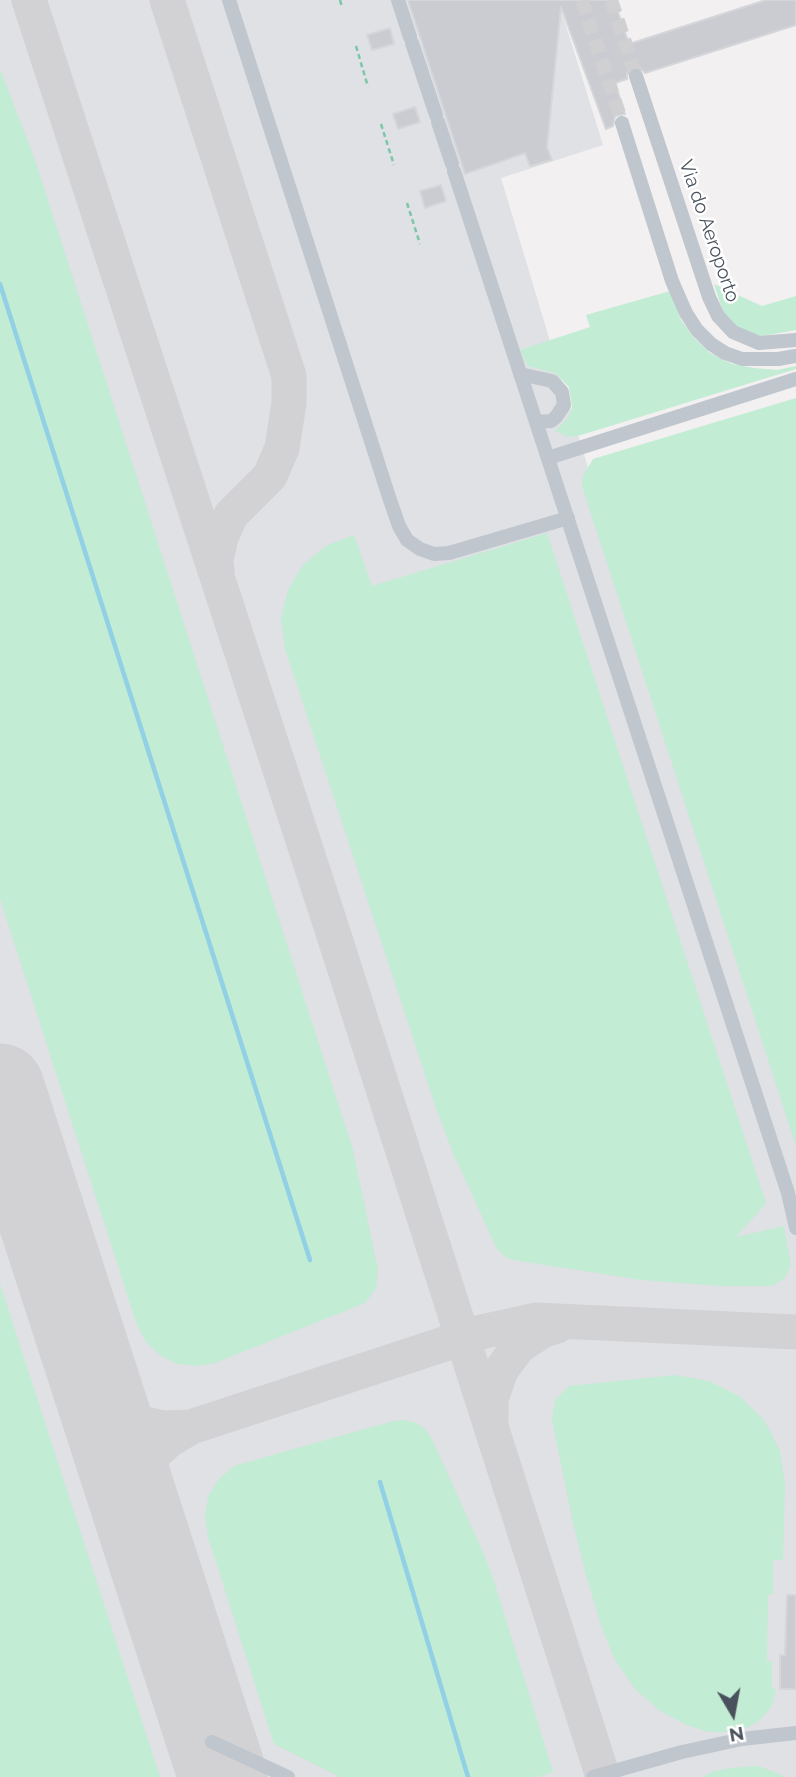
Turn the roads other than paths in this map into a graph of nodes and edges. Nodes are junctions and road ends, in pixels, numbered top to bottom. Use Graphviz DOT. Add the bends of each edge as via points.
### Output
graph roads {
  1 [pos="229,0"];
  2 [pos="398,0"];
  3 [pos="636,76"];
  4 [pos="622,123"];
  5 [pos="796,340"];
  6 [pos="796,356"];
  7 [pos="520,374"];
  8 [pos="796,379"];
  9 [pos="537,422"];
  10 [pos="548,458"];
  11 [pos="568,518"];
  12 [pos="796,1228"];
  13 [pos="796,1734"];
  14 [pos="212,1742"];
  15 [pos="288,1777"];
  16 [pos="593,1777"];
  1 -- 11 [label="street" via="389,497 407,540 434,554 449,553"];
  2 -- 7 [label="street"];
  3 -- 5 [label="street, Via do Aeroporto" via="718,316 733,332 759,343"];
  4 -- 6 [label="street" via="672,281 697,330 711,344 742,359"];
  7 -- 9 [label="street"];
  7 -- 9 [label="street" via="552,381 562,392 564,405 556,417"];
  8 -- 10 [label="street"];
  9 -- 10 [label="street"];
  10 -- 11 [label="street"];
  11 -- 12 [label="street"];
  13 -- 16 [label="street" via="742,1739"];
  14 -- 15 [label="street"];
}
